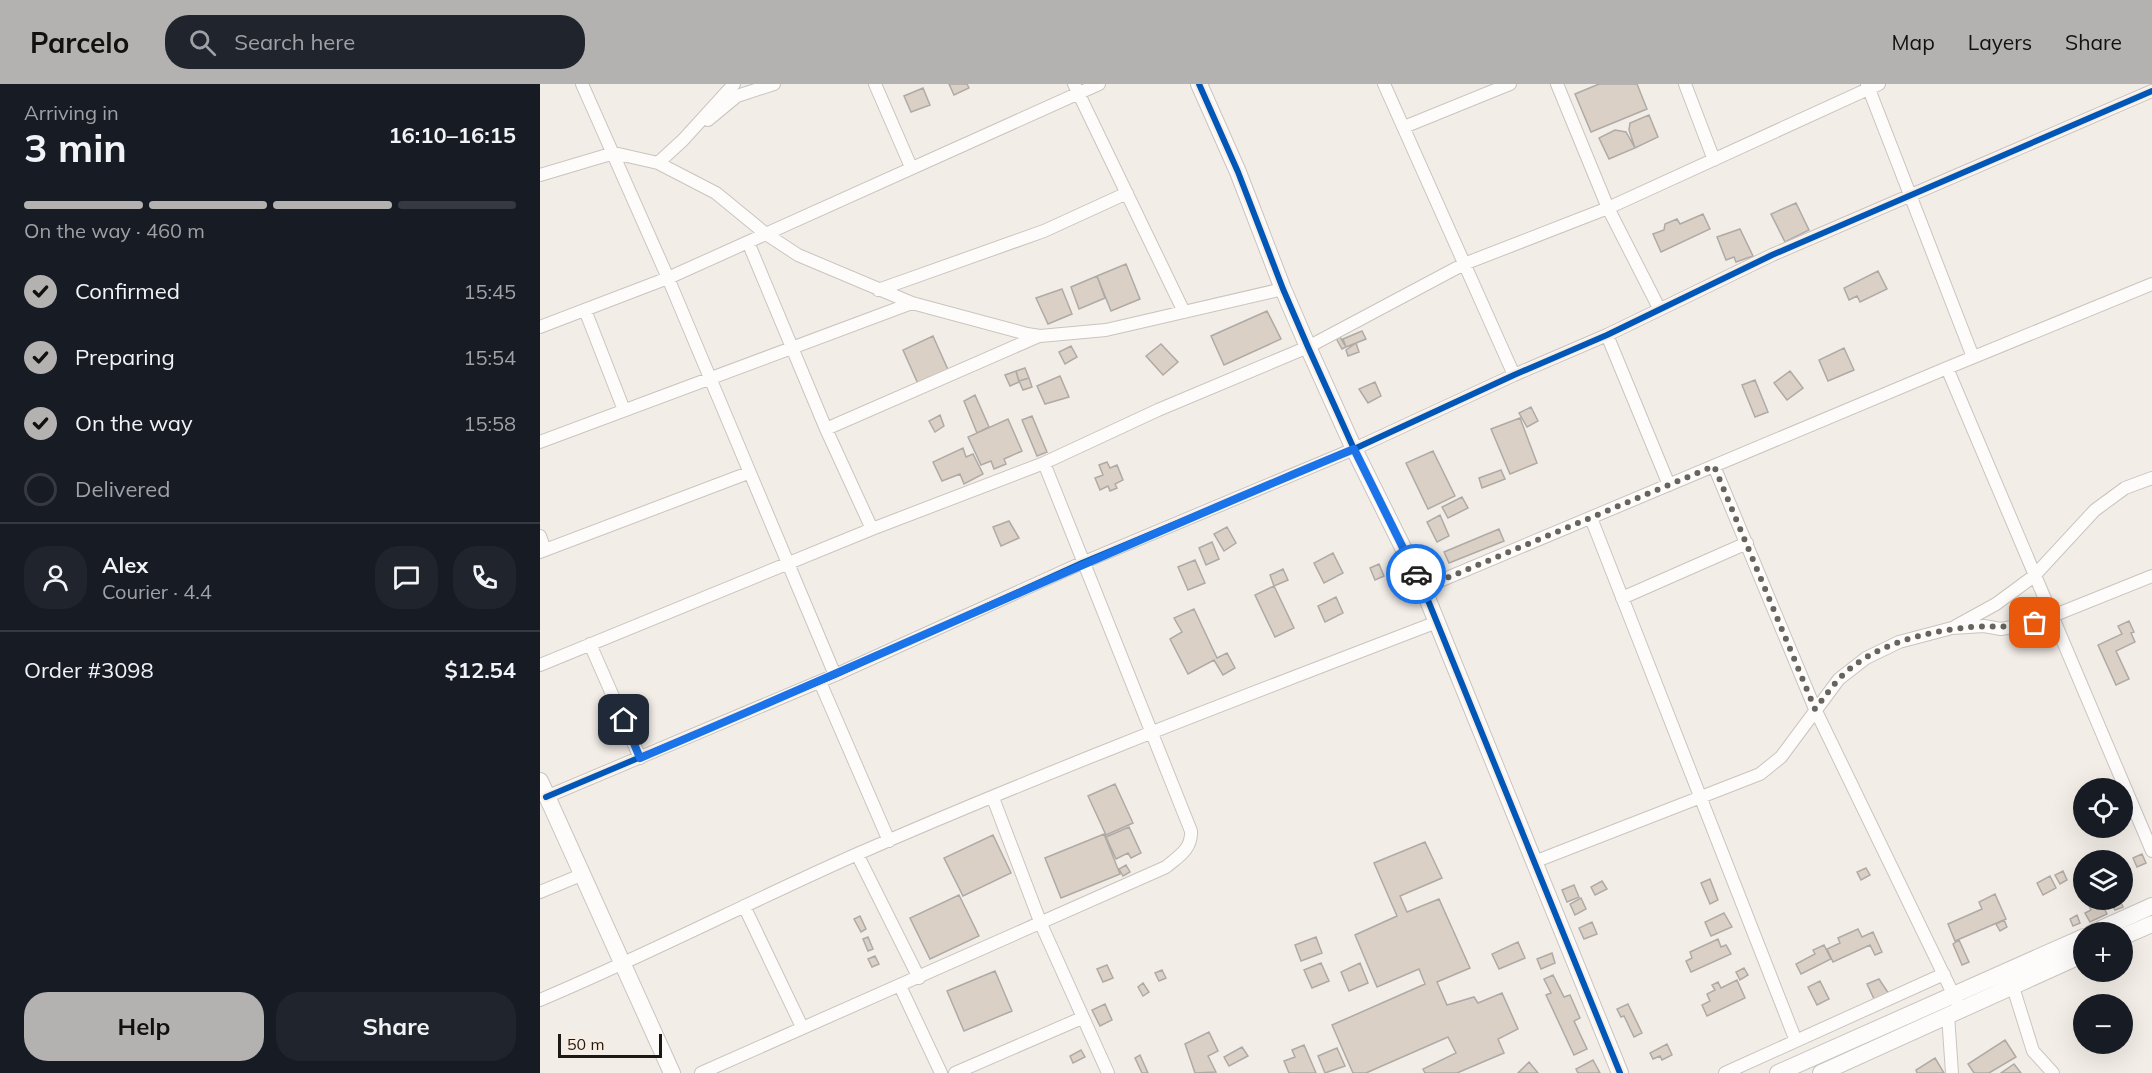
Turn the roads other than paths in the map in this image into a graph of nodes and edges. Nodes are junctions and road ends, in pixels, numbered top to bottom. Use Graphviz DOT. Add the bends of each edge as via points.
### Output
graph roads {
  1 [pos="582,84"];
  2 [pos="734,84"];
  3 [pos="774,84"];
  4 [pos="875,84"];
  5 [pos="1099,84"];
  6 [pos="1199,84"];
  7 [pos="1384,84"];
  8 [pos="1510,84"];
  9 [pos="1557,84"];
  10 [pos="1685,84"];
  11 [pos="1871,86"];
  12 [pos="1076,89"];
  13 [pos="2152,91"];
  14 [pos="1404,127"];
  15 [pos="683,140"];
  16 [pos="614,153"];
  17 [pos="1714,160"];
  18 [pos="658,163"];
  19 [pos="911,167"];
  20 [pos="540,175"];
  21 [pos="1127,193"];
  22 [pos="1910,197"];
  23 [pos="1608,208"];
  24 [pos="766,234"];
  25 [pos="748,242"];
  26 [pos="1464,264"];
  27 [pos="668,278"];
  28 [pos="2152,284"];
  29 [pos="878,290"];
  30 [pos="1283,290"];
  31 [pos="912,303"];
  32 [pos="1659,308"];
  33 [pos="585,310"];
  34 [pos="1184,312"];
  35 [pos="540,327"];
  36 [pos="1607,335"];
  37 [pos="1040,336"];
  38 [pos="793,347"];
  39 [pos="1308,347"];
  40 [pos="1973,357"];
  41 [pos="1947,368"];
  42 [pos="1514,375"];
  43 [pos="710,378"];
  44 [pos="624,410"];
  45 [pos="826,429"];
  46 [pos="540,442"];
  47 [pos="1354,449"];
  48 [pos="1044,463"];
  49 [pos="1714,466"];
  50 [pos="748,473"];
  51 [pos="2152,478"];
  52 [pos="1669,485"];
  53 [pos="1591,518"];
  54 [pos="872,529"];
  55 [pos="540,536"];
  56 [pos="1746,543"];
  57 [pos="543,551"];
  58 [pos="1082,563"];
  59 [pos="786,564"];
  60 [pos="2034,576"];
  61 [pos="2152,576"];
  62 [pos="1423,588"];
  63 [pos="1622,598"];
  64 [pos="2052,616"];
  65 [pos="1437,622"];
  66 [pos="1952,628"];
  67 [pos="590,644"];
  68 [pos="540,665"];
  69 [pos="835,675"];
  70 [pos="820,681"];
  71 [pos="1815,709"];
  72 [pos="1150,732"];
  73 [pos="640,758"];
  74 [pos="542,787"];
  75 [pos="993,798"];
  76 [pos="1700,798"];
  77 [pos="889,842"];
  78 [pos="2152,851"];
  79 [pos="857,854"];
  80 [pos="1534,862"];
  81 [pos="581,875"];
  82 [pos="540,892"];
  83 [pos="744,906"];
  84 [pos="2152,906"];
  85 [pos="2116,922"];
  86 [pos="1041,924"];
  87 [pos="2152,924"];
  88 [pos="2133,932"];
  89 [pos="2073,943"];
  90 [pos="2073,959"];
  91 [pos="623,965"];
  92 [pos="1944,974"];
  93 [pos="919,978"];
  94 [pos="900,986"];
  95 [pos="2013,987"];
  96 [pos="540,1000"];
  97 [pos="1954,1007"];
  98 [pos="1866,1011"];
  99 [pos="1082,1018"];
  100 [pos="802,1027"];
  101 [pos="1875,1030"];
  102 [pos="1796,1041"];
  103 [pos="1766,1055"];
  104 [pos="1821,1069"];
  105 [pos="672,1073"];
  106 [pos="701,1073"];
  107 [pos="941,1073"];
  108 [pos="956,1073"];
  109 [pos="1108,1073"];
  110 [pos="1620,1073"];
  111 [pos="1725,1073"];
  112 [pos="1777,1073"];
  113 [pos="1952,1073"];
  114 [pos="2053,1073"];
  1 -- 16 [label="street"];
  2 -- 15 [label="street"];
  3 -- 15 [label="street" via="737,96"];
  4 -- 19 [label="street"];
  5 -- 12 [label="street"];
  6 -- 30 [label="street"];
  7 -- 14 [label="street"];
  8 -- 14 [label="street"];
  9 -- 23 [label="street"];
  10 -- 17 [label="street"];
  11 -- 17 [label="street"];
  11 -- 22 [label="street"];
  12 -- 19 [label="street"];
  12 -- 21 [label="street"];
  13 -- 22 [label="street"];
  14 -- 26 [label="street"];
  15 -- 18 [label="street"];
  16 -- 18 [label="street"];
  16 -- 20 [label="street"];
  16 -- 27 [label="street"];
  17 -- 23 [label="street"];
  18 -- 24 [label="street" via="716,193"];
  19 -- 24 [label="street"];
  21 -- 29 [label="street" via="1044,231"];
  21 -- 34 [label="street"];
  22 -- 32 [label="street"];
  22 -- 40 [label="street"];
  23 -- 26 [label="street"];
  23 -- 32 [label="street"];
  24 -- 25 [label="street"];
  24 -- 29 [label="street" via="798,255"];
  25 -- 27 [label="street"];
  25 -- 38 [label="street"];
  26 -- 39 [label="street"];
  26 -- 42 [label="street"];
  27 -- 33 [label="street"];
  27 -- 43 [label="street"];
  28 -- 40 [label="street"];
  29 -- 31 [label="street"];
  30 -- 34 [label="street"];
  30 -- 39 [label="street"];
  31 -- 37 [label="street"];
  31 -- 38 [label="street"];
  32 -- 36 [label="street"];
  33 -- 35 [label="street"];
  33 -- 44 [label="street"];
  34 -- 37 [label="street" via="1106,330"];
  36 -- 42 [label="street"];
  36 -- 52 [label="street"];
  37 -- 45 [label="street"];
  38 -- 43 [label="street"];
  38 -- 45 [label="street"];
  39 -- 47 [label="street"];
  39 -- 48 [label="street"];
  40 -- 41 [label="street"];
  41 -- 49 [label="street"];
  41 -- 60 [label="street"];
  42 -- 47 [label="street"];
  43 -- 44 [label="street"];
  43 -- 50 [label="street"];
  44 -- 46 [label="street"];
  45 -- 54 [label="street"];
  47 -- 58 [label="street"];
  47 -- 62 [label="street"];
  48 -- 54 [label="street"];
  48 -- 58 [label="street"];
  49 -- 52 [label="street"];
  49 -- 56 [label="street"];
  50 -- 57 [label="street"];
  50 -- 59 [label="street"];
  51 -- 60 [label="street" via="2126,488 2095,510"];
  52 -- 53 [label="street"];
  53 -- 62 [label="street"];
  53 -- 63 [label="street"];
  54 -- 59 [label="street"];
  55 -- 57 [label="street"];
  56 -- 63 [label="street"];
  56 -- 71 [label="street"];
  58 -- 69 [label="street"];
  58 -- 72 [label="street"];
  59 -- 67 [label="street"];
  59 -- 69 [label="street"];
  60 -- 64 [label="street"];
  60 -- 66 [label="street" via="1996,604"];
  61 -- 64 [label="street"];
  62 -- 65 [label="street"];
  63 -- 76 [label="street"];
  64 -- 66 [label="street" via="2019,628"];
  64 -- 78 [label="street"];
  65 -- 72 [label="street"];
  65 -- 80 [label="street"];
  66 -- 71 [label="street" via="1899,642 1866,658 1839,679"];
  67 -- 68 [label="street"];
  67 -- 73 [label="street"];
  69 -- 70 [label="street"];
  70 -- 73 [label="street"];
  70 -- 77 [label="street"];
  71 -- 76 [label="street" via="1771,768"];
  71 -- 92 [label="street"];
  72 -- 75 [label="street"];
  72 -- 86 [label="street" via="1192,841 1166,867"];
  73 -- 74 [label="street"];
  74 -- 81 [label="street"];
  75 -- 77 [label="street"];
  75 -- 86 [label="street"];
  76 -- 80 [label="street"];
  76 -- 102 [label="street"];
  77 -- 79 [label="street"];
  79 -- 83 [label="street"];
  79 -- 93 [label="street"];
  80 -- 110 [label="street"];
  81 -- 82 [label="street"];
  81 -- 91 [label="street"];
  83 -- 91 [label="street"];
  83 -- 100 [label="street"];
  84 -- 85 [label="street"];
  86 -- 93 [label="street"];
  86 -- 99 [label="street"];
  87 -- 88 [label="street"];
  89 -- 97 [label="street"];
  90 -- 95 [label="street"];
  91 -- 96 [label="street"];
  91 -- 105 [label="street"];
  92 -- 97 [label="street"];
  92 -- 98 [label="street"];
  93 -- 94 [label="street"];
  94 -- 100 [label="street"];
  94 -- 107 [label="street"];
  95 -- 97 [label="street"];
  95 -- 114 [label="street" via="2033,1051"];
  97 -- 101 [label="street"];
  97 -- 104 [label="street"];
  97 -- 113 [label="street"];
  98 -- 101 [label="street"];
  98 -- 102 [label="street"];
  99 -- 108 [label="street"];
  99 -- 109 [label="street"];
  100 -- 106 [label="street"];
  101 -- 104 [label="street"];
  102 -- 103 [label="street"];
  103 -- 111 [label="street"];
  103 -- 112 [label="street"];
  104 -- 112 [label="street"];
}
